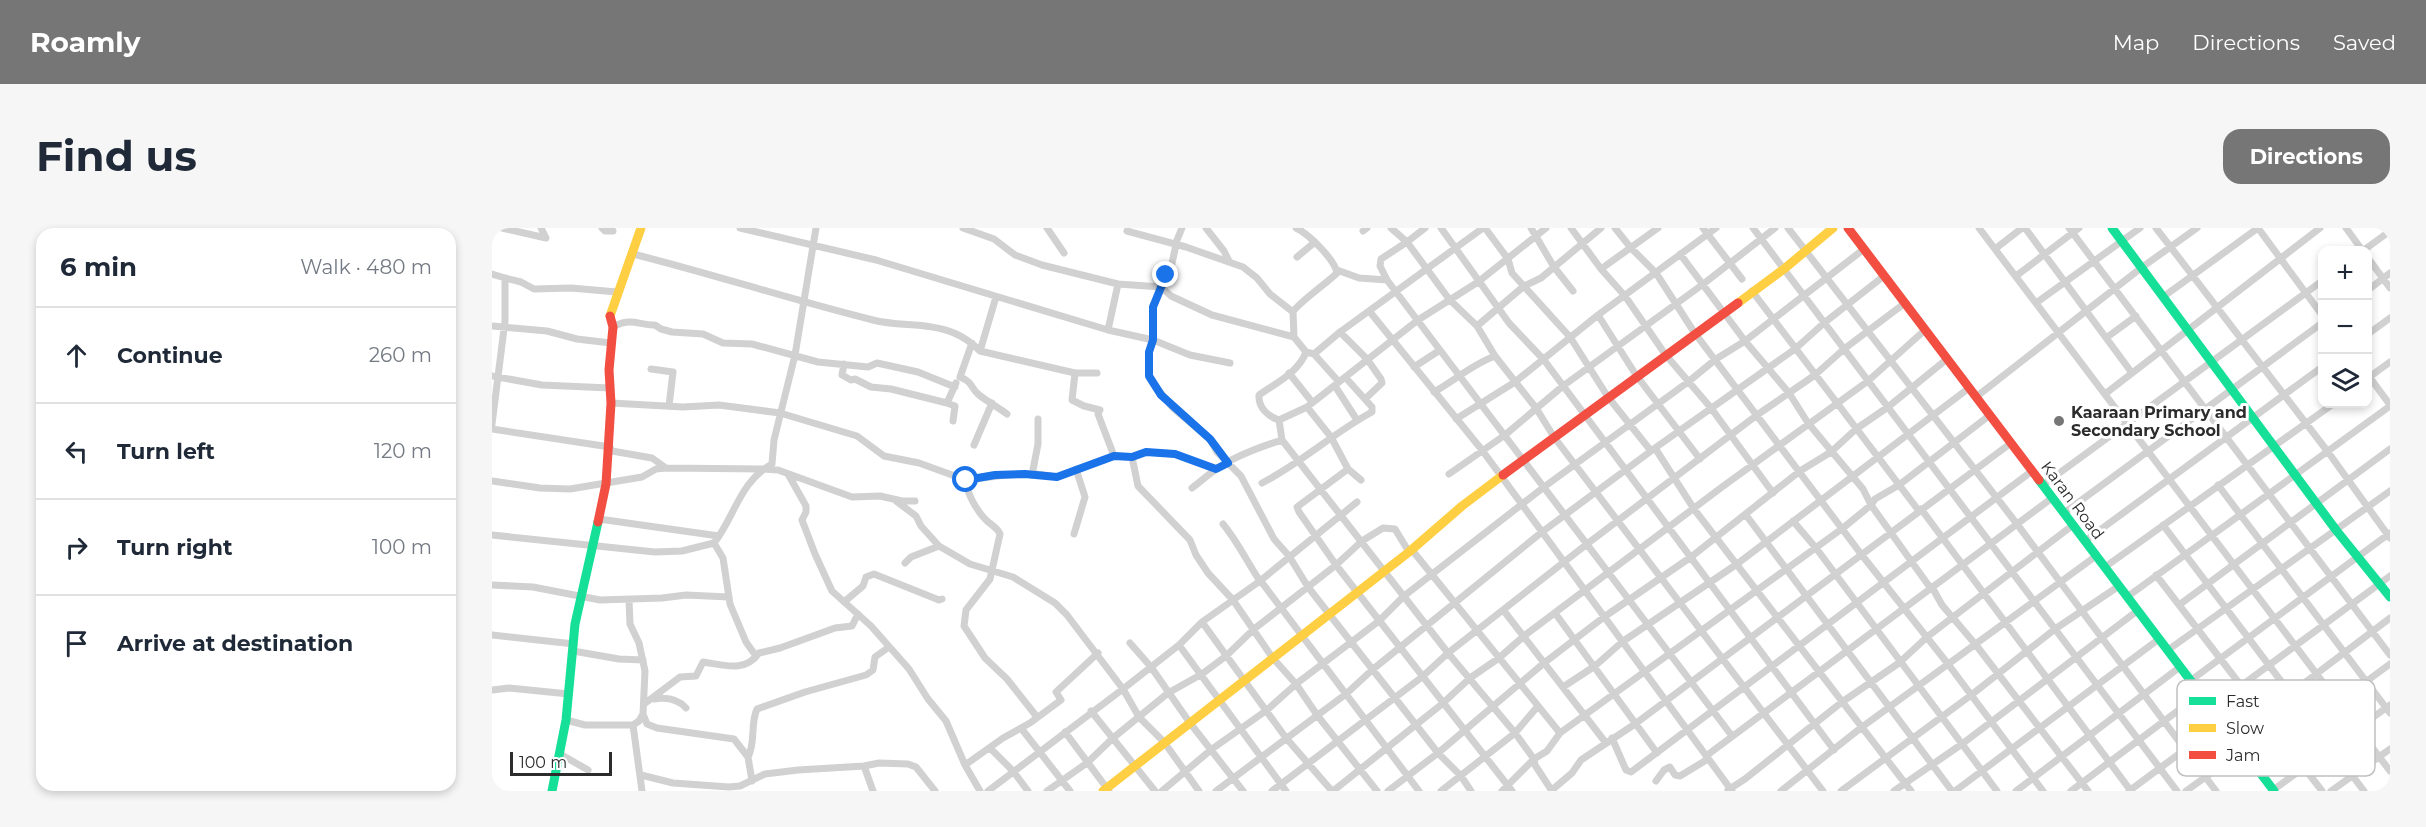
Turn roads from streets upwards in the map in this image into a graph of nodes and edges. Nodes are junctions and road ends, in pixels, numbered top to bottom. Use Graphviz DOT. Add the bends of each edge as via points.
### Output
graph roads {
  1 [pos="502,228"];
  2 [pos="541,228"];
  3 [pos="602,228"];
  4 [pos="641,228"];
  5 [pos="740,228"];
  6 [pos="816,228"];
  7 [pos="963,228"];
  8 [pos="1047,228"];
  9 [pos="1182,228"];
  10 [pos="1206,228"];
  11 [pos="1296,228"];
  12 [pos="1391,228"];
  13 [pos="1425,228"];
  14 [pos="1441,228"];
  15 [pos="1484,228"];
  16 [pos="1531,228"];
  17 [pos="1546,228"];
  18 [pos="1571,228"];
  19 [pos="1601,228"];
  20 [pos="1615,228"];
  21 [pos="1658,228"];
  22 [pos="1716,228"];
  23 [pos="1753,228"];
  24 [pos="1775,228"];
  25 [pos="1788,228"];
  26 [pos="1833,228"];
  27 [pos="1979,228"];
  28 [pos="2024,228"];
  29 [pos="2112,228"];
  30 [pos="2140,228"];
  31 [pos="2156,228"];
  32 [pos="2197,228"];
  33 [pos="2258,228"];
  34 [pos="2320,228"];
  35 [pos="2346,228"];
  36 [pos="1850,229"];
  37 [pos="2074,230"];
  38 [pos="2390,230"];
  39 [pos="613,231"];
  40 [pos="1127,231"];
  41 [pos="1705,231"];
  42 [pos="1537,236"];
  43 [pos="1762,239"];
  44 [pos="2122,241"];
  45 [pos="1315,242"];
  46 [pos="1407,242"];
  47 [pos="1582,243"];
  48 [pos="813,245"];
  49 [pos="1176,246"];
  50 [pos="2360,246"];
  51 [pos="2368,246"];
  52 [pos="2171,247"];
  53 [pos="1455,248"];
  54 [pos="1631,248"];
  55 [pos="1864,249"];
  56 [pos="1995,249"];
  57 [pos="1805,250"];
  58 [pos="1064,253"];
  59 [pos="633,254"];
  60 [pos="1680,254"];
  61 [pos="2044,254"];
  62 [pos="1297,258"];
  63 [pos="1508,259"];
  64 [pos="2281,259"];
  65 [pos="1229,261"];
  66 [pos="2094,261"];
  67 [pos="1729,262"];
  68 [pos="2372,264"];
  69 [pos="1554,267"];
  70 [pos="2141,268"];
  71 [pos="1426,269"];
  72 [pos="1601,269"];
  73 [pos="1784,269"];
  74 [pos="1337,270"];
  75 [pos="1656,273"];
  76 [pos="2390,273"];
  77 [pos="492,274"];
  78 [pos="1884,276"];
  79 [pos="2016,276"];
  80 [pos="2192,276"];
  81 [pos="505,278"];
  82 [pos="1826,278"];
  83 [pos="2383,278"];
  84 [pos="1742,279"];
  85 [pos="1388,280"];
  86 [pos="1478,282"];
  87 [pos="2065,282"];
  88 [pos="1118,284"];
  89 [pos="2318,284"];
  90 [pos="1702,285"];
  91 [pos="1524,286"];
  92 [pos="2372,286"];
  93 [pos="1161,287"];
  94 [pos="2115,288"];
  95 [pos="2390,288"];
  96 [pos="1396,291"];
  97 [pos="1573,291"];
  98 [pos="1752,291"];
  99 [pos="617,292"];
  100 [pos="2306,293"];
  101 [pos="1804,295"];
  102 [pos="1625,296"];
  103 [pos="996,297"];
  104 [pos="2163,297"];
  105 [pos="1449,299"];
  106 [pos="804,303"];
  107 [pos="1677,303"];
  108 [pos="1905,303"];
  109 [pos="2036,303"];
  110 [pos="1847,306"];
  111 [pos="1498,307"];
  112 [pos="2217,308"];
  113 [pos="2318,310"];
  114 [pos="2086,311"];
  115 [pos="1293,312"];
  116 [pos="1370,312"];
  117 [pos="1724,312"];
  118 [pos="1598,315"];
  119 [pos="2136,316"];
  120 [pos="1772,318"];
  121 [pos="2390,318"];
  122 [pos="1418,320"];
  123 [pos="1824,322"];
  124 [pos="492,326"];
  125 [pos="1477,326"];
  126 [pos="1646,326"];
  127 [pos="2318,326"];
  128 [pos="613,327"];
  129 [pos="504,328"];
  130 [pos="1108,330"];
  131 [pos="1925,330"];
  132 [pos="2188,330"];
  133 [pos="2372,331"];
  134 [pos="1340,332"];
  135 [pos="1694,332"];
  136 [pos="1868,332"];
  137 [pos="2058,332"];
  138 [pos="1294,337"];
  139 [pos="1570,337"];
  140 [pos="2106,338"];
  141 [pos="1153,340"];
  142 [pos="1392,340"];
  143 [pos="2241,340"];
  144 [pos="1745,341"];
  145 [pos="611,343"];
  146 [pos="972,343"];
  147 [pos="1619,346"];
  148 [pos="1795,349"];
  149 [pos="1440,350"];
  150 [pos="1844,350"];
  151 [pos="980,351"];
  152 [pos="2162,351"];
  153 [pos="1310,353"];
  154 [pos="1665,354"];
  155 [pos="795,355"];
  156 [pos="1495,356"];
  157 [pos="1367,359"];
  158 [pos="1716,359"];
  159 [pos="1947,359"];
  160 [pos="1544,360"];
  161 [pos="1892,360"];
  162 [pos="2212,362"];
  163 [pos="2390,362"];
  164 [pos="1230,363"];
  165 [pos="844,364"];
  166 [pos="1590,366"];
  167 [pos="1414,367"];
  168 [pos="2262,368"];
  169 [pos="651,369"];
  170 [pos="1767,369"];
  171 [pos="2318,370"];
  172 [pos="1075,373"];
  173 [pos="1097,373"];
  174 [pos="1289,373"];
  175 [pos="2132,373"];
  176 [pos="2372,374"];
  177 [pos="1636,375"];
  178 [pos="1815,375"];
  179 [pos="960,376"];
  180 [pos="1460,376"];
  181 [pos="495,377"];
  182 [pos="1340,381"];
  183 [pos="1868,381"];
  184 [pos="1515,382"];
  185 [pos="1688,382"];
  186 [pos="2185,382"];
  187 [pos="2372,382"];
  188 [pos="1563,386"];
  189 [pos="610,387"];
  190 [pos="955,387"];
  191 [pos="1913,388"];
  192 [pos="1969,388"];
  193 [pos="1738,389"];
  194 [pos="2232,390"];
  195 [pos="1434,392"];
  196 [pos="1789,393"];
  197 [pos="2105,394"];
  198 [pos="2283,396"];
  199 [pos="1608,397"];
  200 [pos="1976,397"];
  201 [pos="1365,399"];
  202 [pos="1480,402"];
  203 [pos="611,403"];
  204 [pos="947,403"];
  205 [pos="992,403"];
  206 [pos="1836,403"];
  207 [pos="1658,404"];
  208 [pos="1310,405"];
  209 [pos="669,406"];
  210 [pos="2390,406"];
  211 [pos="1888,407"];
  212 [pos="1536,408"];
  213 [pos="1711,408"];
  214 [pos="2327,408"];
  215 [pos="2205,409"];
  216 [pos="780,413"];
  217 [pos="1008,414"];
  218 [pos="1584,414"];
  219 [pos="1757,415"];
  220 [pos="1934,415"];
  221 [pos="1990,415"];
  222 [pos="2253,418"];
  223 [pos="1038,419"];
  224 [pos="1456,419"];
  225 [pos="1279,420"];
  226 [pos="1357,420"];
  227 [pos="953,421"];
  228 [pos="1808,423"];
  229 [pos="492,424"];
  230 [pos="1629,424"];
  231 [pos="2127,424"];
  232 [pos="2305,424"];
  233 [pos="492,429"];
  234 [pos="1857,429"];
  235 [pos="1679,430"];
  236 [pos="1908,434"];
  237 [pos="1505,435"];
  238 [pos="1331,436"];
  239 [pos="1554,436"];
  240 [pos="1730,436"];
  241 [pos="2226,437"];
  242 [pos="1282,440"];
  243 [pos="1605,442"];
  244 [pos="1954,442"];
  245 [pos="2011,443"];
  246 [pos="974,445"];
  247 [pos="1780,445"];
  248 [pos="2273,446"];
  249 [pos="610,447"];
  250 [pos="2390,449"];
  251 [pos="1482,450"];
  252 [pos="1653,450"];
  253 [pos="2148,451"];
  254 [pos="1831,452"];
  255 [pos="2328,452"];
  256 [pos="1114,456"];
  257 [pos="1132,457"];
  258 [pos="1878,458"];
  259 [pos="1523,459"];
  260 [pos="1700,459"];
  261 [pos="1298,461"];
  262 [pos="1929,462"];
  263 [pos="1228,463"];
  264 [pos="1575,463"];
  265 [pos="1753,464"];
  266 [pos="2247,465"];
  267 [pos="666,468"];
  268 [pos="764,469"];
  269 [pos="1076,469"];
  270 [pos="1216,469"];
  271 [pos="1348,469"];
  272 [pos="1625,469"];
  273 [pos="1975,469"];
  274 [pos="1800,471"];
  275 [pos="2032,471"];
  276 [pos="788,474"];
  277 [pos="1449,474"];
  278 [pos="2295,474"];
  279 [pos="1032,475"];
  280 [pos="1501,476"];
  281 [pos="1675,477"];
  282 [pos="1852,477"];
  283 [pos="965,479"];
  284 [pos="2169,479"];
  285 [pos="1361,480"];
  286 [pos="2347,480"];
  287 [pos="492,481"];
  288 [pos="1262,483"];
  289 [pos="606,484"];
  290 [pos="1899,485"];
  291 [pos="2043,485"];
  292 [pos="2218,485"];
  293 [pos="1544,487"];
  294 [pos="1192,488"];
  295 [pos="1322,489"];
  296 [pos="1949,489"];
  297 [pos="1597,491"];
  298 [pos="2390,491"];
  299 [pos="1773,493"];
  300 [pos="2269,494"];
  301 [pos="1997,497"];
  302 [pos="1647,498"];
  303 [pos="2052,498"];
  304 [pos="894,499"];
  305 [pos="1821,500"];
  306 [pos="915,501"];
  307 [pos="1357,502"];
  308 [pos="2316,502"];
  309 [pos="1522,505"];
  310 [pos="1871,505"];
  311 [pos="2190,506"];
  312 [pos="2367,508"];
  313 [pos="1694,509"];
  314 [pos="1920,510"];
  315 [pos="1341,513"];
  316 [pos="2064,513"];
  317 [pos="2240,514"];
  318 [pos="1566,515"];
  319 [pos="1746,515"];
  320 [pos="1970,517"];
  321 [pos="599,519"];
  322 [pos="1620,520"];
  323 [pos="1793,521"];
  324 [pos="2290,522"];
  325 [pos="1223,524"];
  326 [pos="2017,524"];
  327 [pos="2073,525"];
  328 [pos="2163,525"];
  329 [pos="1668,527"];
  330 [pos="1843,528"];
  331 [pos="2336,530"];
  332 [pos="1542,532"];
  333 [pos="1892,532"];
  334 [pos="1074,534"];
  335 [pos="492,535"];
  336 [pos="2212,535"];
  337 [pos="2389,535"];
  338 [pos="719,536"];
  339 [pos="1716,536"];
  340 [pos="1316,538"];
  341 [pos="1943,538"];
  342 [pos="1362,541"];
  343 [pos="2085,541"];
  344 [pos="1766,542"];
  345 [pos="714,543"];
  346 [pos="2262,543"];
  347 [pos="593,544"];
  348 [pos="1587,544"];
  349 [pos="1991,544"];
  350 [pos="939,546"];
  351 [pos="1816,548"];
  352 [pos="2310,549"];
  353 [pos="1641,550"];
  354 [pos="1410,551"];
  355 [pos="2038,552"];
  356 [pos="1861,554"];
  357 [pos="2185,555"];
  358 [pos="1289,556"];
  359 [pos="2096,556"];
  360 [pos="2359,556"];
  361 [pos="1691,557"];
  362 [pos="1911,561"];
  363 [pos="1564,562"];
  364 [pos="905,563"];
  365 [pos="1737,564"];
  366 [pos="2234,564"];
  367 [pos="1336,565"];
  368 [pos="1963,565"];
  369 [pos="2105,567"];
  370 [pos="2282,569"];
  371 [pos="993,570"];
  372 [pos="1384,570"];
  373 [pos="1786,570"];
  374 [pos="1609,572"];
  375 [pos="2013,573"];
  376 [pos="1834,574"];
  377 [pos="1433,576"];
  378 [pos="2156,576"];
  379 [pos="2331,576"];
  380 [pos="2390,576"];
  381 [pos="1663,578"];
  382 [pos="1260,581"];
  383 [pos="1709,582"];
  384 [pos="1884,582"];
  385 [pos="2061,582"];
  386 [pos="2207,584"];
  387 [pos="2380,584"];
  388 [pos="492,585"];
  389 [pos="2119,586"];
  390 [pos="1308,587"];
  391 [pos="1932,587"];
  392 [pos="1584,590"];
  393 [pos="1757,590"];
  394 [pos="2253,590"];
  395 [pos="1358,592"];
  396 [pos="1984,594"];
  397 [pos="1404,596"];
  398 [pos="1806,596"];
  399 [pos="580,597"];
  400 [pos="729,597"];
  401 [pos="2127,597"];
  402 [pos="2303,597"];
  403 [pos="2390,597"];
  404 [pos="942,598"];
  405 [pos="629,600"];
  406 [pos="1233,600"];
  407 [pos="1629,600"];
  408 [pos="844,602"];
  409 [pos="1679,602"];
  410 [pos="2034,602"];
  411 [pos="1856,603"];
  412 [pos="1455,604"];
  413 [pos="2352,604"];
  414 [pos="2179,605"];
  415 [pos="1280,607"];
  416 [pos="1904,609"];
  417 [pos="2226,609"];
  418 [pos="1730,610"];
  419 [pos="2137,610"];
  420 [pos="1504,611"];
  421 [pos="2082,611"];
  422 [pos="1555,613"];
  423 [pos="858,614"];
  424 [pos="1329,614"];
  425 [pos="1604,617"];
  426 [pos="1777,617"];
  427 [pos="1954,618"];
  428 [pos="2274,618"];
  429 [pos="2390,618"];
  430 [pos="1379,621"];
  431 [pos="1202,622"];
  432 [pos="2005,623"];
  433 [pos="1648,624"];
  434 [pos="1426,625"];
  435 [pos="1827,625"];
  436 [pos="2324,625"];
  437 [pos="1254,628"];
  438 [pos="2055,629"];
  439 [pos="2198,629"];
  440 [pos="1875,630"];
  441 [pos="1477,631"];
  442 [pos="1701,632"];
  443 [pos="2373,632"];
  444 [pos="492,635"];
  445 [pos="1301,636"];
  446 [pos="1524,636"];
  447 [pos="1750,637"];
  448 [pos="1926,637"];
  449 [pos="2102,637"];
  450 [pos="2248,638"];
  451 [pos="2159,639"];
  452 [pos="1575,640"];
  453 [pos="1351,642"];
  454 [pos="1622,642"];
  455 [pos="1130,643"];
  456 [pos="1179,645"];
  457 [pos="1976,645"];
  458 [pos="1799,646"];
  459 [pos="2295,646"];
  460 [pos="889,647"];
  461 [pos="573,648"];
  462 [pos="1400,648"];
  463 [pos="1846,651"];
  464 [pos="2168,651"];
  465 [pos="1669,652"];
  466 [pos="2027,652"];
  467 [pos="1098,653"];
  468 [pos="1448,653"];
  469 [pos="2345,653"];
  470 [pos="2390,655"];
  471 [pos="756,656"];
  472 [pos="1226,656"];
  473 [pos="2075,656"];
  474 [pos="1272,657"];
  475 [pos="1499,658"];
  476 [pos="1721,659"];
  477 [pos="2220,659"];
  478 [pos="643,660"];
  479 [pos="1900,662"];
  480 [pos="1323,663"];
  481 [pos="1544,663"];
  482 [pos="1948,664"];
  483 [pos="2390,664"];
  484 [pos="2269,665"];
  485 [pos="1595,666"];
  486 [pos="2123,666"];
  487 [pos="1151,667"];
  488 [pos="1772,667"];
  489 [pos="2180,667"];
  490 [pos="1372,670"];
  491 [pos="1819,671"];
  492 [pos="1645,673"];
  493 [pos="1202,674"];
  494 [pos="1997,674"];
  495 [pos="2316,674"];
  496 [pos="1422,676"];
  497 [pos="1470,678"];
  498 [pos="2048,678"];
  499 [pos="1245,680"];
  500 [pos="2189,680"];
  501 [pos="2191,680"];
  502 [pos="2237,680"];
  503 [pos="2248,680"];
  504 [pos="2280,680"];
  505 [pos="2308,680"];
  506 [pos="2321,680"];
  507 [pos="2365,680"];
  508 [pos="2367,680"];
  509 [pos="1519,682"];
  510 [pos="1691,682"];
  511 [pos="1870,682"];
  512 [pos="1296,684"];
  513 [pos="2097,685"];
  514 [pos="1918,686"];
  515 [pos="1563,687"];
  516 [pos="1744,688"];
  517 [pos="1123,689"];
  518 [pos="492,690"];
  519 [pos="1791,692"];
  520 [pos="2375,692"];
  521 [pos="1168,693"];
  522 [pos="569,694"];
  523 [pos="1346,694"];
  524 [pos="1616,694"];
  525 [pos="2144,694"];
  526 [pos="1394,696"];
  527 [pos="1970,696"];
  528 [pos="651,699"];
  529 [pos="1220,701"];
  530 [pos="1665,701"];
  531 [pos="2018,701"];
  532 [pos="1842,702"];
  533 [pos="644,704"];
  534 [pos="1442,704"];
  535 [pos="1492,705"];
  536 [pos="1538,706"];
  537 [pos="2068,707"];
  538 [pos="686,708"];
  539 [pos="1889,708"];
  540 [pos="2389,708"];
  541 [pos="1267,710"];
  542 [pos="1091,711"];
  543 [pos="1713,711"];
  544 [pos="2177,711"];
  545 [pos="1763,713"];
  546 [pos="2118,713"];
  547 [pos="643,714"];
  548 [pos="1317,715"];
  549 [pos="1585,716"];
  550 [pos="1942,716"];
  551 [pos="1037,717"];
  552 [pos="1139,717"];
  553 [pos="2375,717"];
  554 [pos="1365,719"];
  555 [pos="566,720"];
  556 [pos="1991,721"];
  557 [pos="2164,721"];
  558 [pos="1190,723"];
  559 [pos="1814,723"];
  560 [pos="1416,724"];
  561 [pos="1635,724"];
  562 [pos="633,725"];
  563 [pos="1862,727"];
  564 [pos="1021,728"];
  565 [pos="2039,728"];
  566 [pos="1240,730"];
  567 [pos="1464,730"];
  568 [pos="1687,730"];
  569 [pos="1065,732"];
  570 [pos="1515,733"];
  571 [pos="1560,733"];
  572 [pos="2089,735"];
  573 [pos="1732,736"];
  574 [pos="1113,738"];
  575 [pos="1286,738"];
  576 [pos="1912,739"];
  577 [pos="2177,739"];
  578 [pos="1609,740"];
  579 [pos="2139,740"];
  580 [pos="1337,741"];
  581 [pos="1164,742"];
  582 [pos="1962,744"];
  583 [pos="1787,745"];
  584 [pos="1387,747"];
  585 [pos="990,748"];
  586 [pos="2012,748"];
  587 [pos="2390,748"];
  588 [pos="1212,749"];
  589 [pos="1834,750"];
  590 [pos="1039,752"];
  591 [pos="2375,752"];
  592 [pos="1438,753"];
  593 [pos="1657,753"];
  594 [pos="560,754"];
  595 [pos="2061,756"];
  596 [pos="2177,756"];
  597 [pos="748,757"];
  598 [pos="1260,757"];
  599 [pos="1486,757"];
  600 [pos="1707,757"];
  601 [pos="2379,757"];
  602 [pos="1534,759"];
  603 [pos="1886,759"];
  604 [pos="2375,760"];
  605 [pos="2110,762"];
  606 [pos="1087,763"];
  607 [pos="1309,764"];
  608 [pos="965,765"];
  609 [pos="1932,765"];
  610 [pos="864,766"];
  611 [pos="1133,766"];
  612 [pos="1361,768"];
  613 [pos="2160,769"];
  614 [pos="588,770"];
  615 [pos="1013,771"];
  616 [pos="1808,771"];
  617 [pos="1982,771"];
  618 [pos="2390,771"];
  619 [pos="1184,772"];
  620 [pos="641,775"];
  621 [pos="1407,776"];
  622 [pos="1461,776"];
  623 [pos="2263,776"];
  624 [pos="2294,776"];
  625 [pos="2310,776"];
  626 [pos="2353,776"];
  627 [pos="2206,777"];
  628 [pos="2033,778"];
  629 [pos="1234,779"];
  630 [pos="752,781"];
  631 [pos="1063,781"];
  632 [pos="1656,781"];
  633 [pos="1904,783"];
  634 [pos="2082,783"];
  635 [pos="1281,784"];
  636 [pos="740,788"];
  637 [pos="1507,789"];
  638 [pos="1106,790"];
  639 [pos="1729,790"];
  640 [pos="552,791"];
  641 [pos="642,791"];
  642 [pos="873,791"];
  643 [pos="935,791"];
  644 [pos="980,791"];
  645 [pos="988,791"];
  646 [pos="1028,791"];
  647 [pos="1047,791"];
  648 [pos="1070,791"];
  649 [pos="1155,791"];
  650 [pos="1162,791"];
  651 [pos="1199,791"];
  652 [pos="1216,791"];
  653 [pos="1243,791"];
  654 [pos="1272,791"];
  655 [pos="1286,791"];
  656 [pos="1333,791"];
  657 [pos="1377,791"];
  658 [pos="1388,791"];
  659 [pos="1419,791"];
  660 [pos="1441,791"];
  661 [pos="1471,791"];
  662 [pos="1552,791"];
  663 [pos="1781,791"];
  664 [pos="1823,791"];
  665 [pos="1841,791"];
  666 [pos="1894,791"];
  667 [pos="1911,791"];
  668 [pos="1954,791"];
  669 [pos="1997,791"];
  670 [pos="2016,791"];
  671 [pos="2043,791"];
  672 [pos="2071,791"];
  673 [pos="2088,791"];
  674 [pos="2130,791"];
  675 [pos="2177,791"];
  676 [pos="2186,791"];
  677 [pos="2216,791"];
  678 [pos="2274,791"];
  679 [pos="2322,791"];
  680 [pos="2331,791"];
  681 [pos="2364,791"];
  1 -- 2 [label="street" via="546,238"];
  3 -- 39 [label="street"];
  4 -- 59 [label="street"];
  5 -- 48 [label="street"];
  6 -- 48 [label="street"];
  7 -- 88 [label="street" via="994,239 1015,255 1042,265"];
  8 -- 58 [label="street"];
  9 -- 49 [label="street"];
  10 -- 65 [label="street"];
  11 -- 45 [label="street"];
  12 -- 46 [label="street"];
  13 -- 46 [label="street"];
  14 -- 53 [label="street"];
  15 -- 53 [label="street"];
  15 -- 63 [label="street"];
  16 -- 42 [label="street"];
  17 -- 42 [label="street"];
  18 -- 47 [label="street"];
  19 -- 47 [label="street"];
  20 -- 54 [label="street"];
  21 -- 54 [label="street"];
  22 -- 41 [label="street"];
  23 -- 43 [label="street"];
  24 -- 43 [label="street"];
  25 -- 57 [label="street"];
  26 -- 57 [label="street"];
  27 -- 56 [label="street"];
  28 -- 56 [label="street"];
  28 -- 61 [label="street"];
  29 -- 44 [label="street"];
  30 -- 44 [label="street"];
  31 -- 52 [label="street"];
  32 -- 52 [label="street"];
  33 -- 64 [label="street"];
  33 -- 80 [label="street"];
  34 -- 64 [label="street"];
  35 -- 50 [label="street"];
  36 -- 55 [label="street, Karan Road"];
  37 -- 61 [label="street"];
  37 -- 66 [label="street"];
  38 -- 51 [label="street"];
  40 -- 49 [label="street"];
  41 -- 60 [label="street"];
  41 -- 67 [label="street"];
  42 -- 63 [label="street"];
  42 -- 69 [label="street"];
  43 -- 67 [label="street"];
  43 -- 73 [label="street"];
  44 -- 66 [label="street"];
  44 -- 70 [label="street"];
  45 -- 62 [label="street"];
  45 -- 74 [label="street"];
  46 -- 71 [label="street"];
  46 -- 85 [label="street" via="1379,262"];
  47 -- 69 [label="street"];
  47 -- 72 [label="street"];
  48 -- 103 [label="street"];
  48 -- 106 [label="street"];
  49 -- 65 [label="street"];
  49 -- 93 [label="street"];
  52 -- 70 [label="street"];
  52 -- 80 [label="street"];
  53 -- 71 [label="street"];
  53 -- 86 [label="street"];
  54 -- 72 [label="street"];
  54 -- 75 [label="street"];
  55 -- 78 [label="street, Karan Road"];
  55 -- 82 [label="street"];
  56 -- 79 [label="street"];
  57 -- 73 [label="street"];
  57 -- 82 [label="street"];
  59 -- 99 [label="street"];
  59 -- 106 [label="street"];
  60 -- 75 [label="street"];
  60 -- 90 [label="street"];
  61 -- 79 [label="street"];
  61 -- 87 [label="street"];
  63 -- 86 [label="street"];
  63 -- 91 [label="street" via="1512,273"];
  64 -- 100 [label="street"];
  64 -- 112 [label="street"];
  65 -- 115 [label="street" via="1249,270"];
  66 -- 87 [label="street"];
  66 -- 94 [label="street"];
  67 -- 84 [label="street"];
  67 -- 90 [label="street"];
  68 -- 83 [label="street"];
  69 -- 91 [label="street"];
  69 -- 97 [label="street"];
  70 -- 94 [label="street"];
  70 -- 104 [label="street"];
  71 -- 96 [label="street"];
  71 -- 105 [label="street"];
  72 -- 102 [label="street"];
  73 -- 98 [label="street"];
  73 -- 101 [label="street"];
  74 -- 85 [label="street" via="1359,278"];
  74 -- 115 [label="street"];
  75 -- 102 [label="street"];
  75 -- 107 [label="street"];
  76 -- 83 [label="street"];
  77 -- 81 [label="street"];
  78 -- 108 [label="street, Karan Road"];
  78 -- 110 [label="street"];
  79 -- 109 [label="street"];
  80 -- 104 [label="street"];
  80 -- 112 [label="street"];
  81 -- 99 [label="street" via="534,289"];
  81 -- 129 [label="street"];
  82 -- 101 [label="street"];
  82 -- 110 [label="street"];
  83 -- 92 [label="street"];
  83 -- 95 [label="street"];
  85 -- 96 [label="street"];
  86 -- 105 [label="street"];
  86 -- 111 [label="street"];
  87 -- 109 [label="street"];
  87 -- 114 [label="street"];
  88 -- 93 [label="street"];
  88 -- 130 [label="street"];
  89 -- 100 [label="street"];
  90 -- 107 [label="street"];
  90 -- 117 [label="street"];
  91 -- 111 [label="street"];
  91 -- 139 [label="street"];
  93 -- 138 [label="street" via="1171,296 1212,315"];
  93 -- 141 [label="street" via="1153,307"];
  94 -- 114 [label="street"];
  94 -- 119 [label="street"];
  96 -- 116 [label="street"];
  96 -- 122 [label="street"];
  98 -- 117 [label="street"];
  98 -- 120 [label="street"];
  99 -- 128 [label="street" via="609,314"];
  100 -- 113 [label="street"];
  100 -- 143 [label="street"];
  101 -- 120 [label="street"];
  101 -- 123 [label="street"];
  102 -- 118 [label="street"];
  102 -- 126 [label="street"];
  103 -- 130 [label="street"];
  103 -- 151 [label="street"];
  104 -- 132 [label="street"];
  105 -- 122 [label="street"];
  105 -- 125 [label="street"];
  106 -- 146 [label="street" via="878,321 954,332"];
  106 -- 155 [label="street"];
  107 -- 126 [label="street"];
  107 -- 135 [label="street"];
  108 -- 131 [label="street, Karan Road"];
  108 -- 136 [label="street"];
  109 -- 137 [label="street"];
  110 -- 123 [label="street"];
  110 -- 136 [label="street"];
  111 -- 125 [label="street"];
  111 -- 160 [label="street"];
  112 -- 132 [label="street"];
  112 -- 143 [label="street"];
  114 -- 137 [label="street"];
  114 -- 140 [label="street"];
  115 -- 138 [label="street"];
  116 -- 134 [label="street"];
  116 -- 142 [label="street"];
  117 -- 135 [label="street"];
  117 -- 144 [label="street"];
  118 -- 139 [label="street"];
  118 -- 147 [label="street"];
  119 -- 140 [label="street"];
  119 -- 152 [label="street"];
  120 -- 144 [label="street"];
  120 -- 148 [label="street"];
  121 -- 133 [label="street"];
  122 -- 142 [label="street"];
  122 -- 149 [label="street"];
  123 -- 148 [label="street"];
  123 -- 150 [label="street"];
  124 -- 129 [label="street"];
  125 -- 156 [label="street"];
  126 -- 147 [label="street"];
  126 -- 154 [label="street"];
  127 -- 168 [label="street"];
  128 -- 145 [label="street"];
  128 -- 155 [label="street" via="636,321 672,332 702,334 723,343 752,344"];
  129 -- 145 [label="street"];
  129 -- 181 [label="street"];
  130 -- 141 [label="street"];
  131 -- 159 [label="street, Karan Road"];
  131 -- 161 [label="street"];
  132 -- 152 [label="street"];
  132 -- 162 [label="street"];
  134 -- 153 [label="street"];
  134 -- 157 [label="street"];
  135 -- 154 [label="street"];
  135 -- 158 [label="street"];
  136 -- 150 [label="street"];
  136 -- 161 [label="street"];
  137 -- 197 [label="street"];
  137 -- 200 [label="street"];
  138 -- 153 [label="street"];
  139 -- 160 [label="street"];
  139 -- 166 [label="street"];
  140 -- 175 [label="street"];
  141 -- 164 [label="street" via="1190,355"];
  141 -- 263 [label="street" via="1149,376 1153,383 1173,408 1210,439"];
  142 -- 157 [label="street"];
  142 -- 167 [label="street"];
  143 -- 162 [label="street"];
  143 -- 168 [label="street"];
  144 -- 158 [label="street"];
  144 -- 170 [label="street"];
  145 -- 189 [label="street"];
  146 -- 151 [label="street"];
  146 -- 179 [label="street"];
  147 -- 166 [label="street"];
  147 -- 177 [label="street"];
  148 -- 170 [label="street"];
  148 -- 178 [label="street"];
  149 -- 167 [label="street"];
  149 -- 180 [label="street"];
  150 -- 178 [label="street"];
  150 -- 183 [label="street"];
  151 -- 172 [label="street"];
  152 -- 175 [label="street"];
  152 -- 186 [label="street"];
  153 -- 174 [label="street"];
  153 -- 182 [label="street"];
  154 -- 177 [label="street"];
  154 -- 185 [label="street"];
  155 -- 165 [label="street"];
  155 -- 216 [label="street"];
  156 -- 180 [label="street" via="1478,362"];
  156 -- 184 [label="street"];
  157 -- 182 [label="street"];
  157 -- 201 [label="street" via="1382,383"];
  158 -- 185 [label="street"];
  158 -- 193 [label="street"];
  159 -- 191 [label="street"];
  159 -- 192 [label="street, Karan Road"];
  160 -- 184 [label="street"];
  160 -- 188 [label="street"];
  161 -- 183 [label="street"];
  161 -- 191 [label="street"];
  162 -- 186 [label="street"];
  162 -- 194 [label="street"];
  163 -- 176 [label="street"];
  165 -- 190 [label="street" via="868,367 877,363 918,372"];
  165 -- 204 [label="street" via="842,375 851,380"];
  166 -- 188 [label="street"];
  166 -- 199 [label="street"];
  167 -- 195 [label="street"];
  168 -- 194 [label="street"];
  168 -- 198 [label="street"];
  169 -- 209 [label="street" via="673,372"];
  170 -- 193 [label="street"];
  170 -- 196 [label="street"];
  171 -- 198 [label="street"];
  172 -- 173 [label="street"];
  172 -- 256 [label="street" via="1072,400 1100,410 1098,414"];
  174 -- 208 [label="street"];
  174 -- 225 [label="street" via="1259,395 1265,412"];
  175 -- 197 [label="street"];
  177 -- 199 [label="street"];
  177 -- 207 [label="street"];
  178 -- 196 [label="street"];
  178 -- 206 [label="street"];
  179 -- 190 [label="street"];
  179 -- 205 [label="street"];
  180 -- 195 [label="street"];
  180 -- 202 [label="street"];
  181 -- 189 [label="street" via="542,385"];
  181 -- 229 [label="street"];
  182 -- 201 [label="street"];
  182 -- 208 [label="street"];
  182 -- 226 [label="street"];
  183 -- 206 [label="street"];
  183 -- 211 [label="street"];
  184 -- 202 [label="street"];
  184 -- 212 [label="street"];
  185 -- 207 [label="street"];
  185 -- 213 [label="street"];
  186 -- 215 [label="street"];
  186 -- 231 [label="street"];
  187 -- 210 [label="street"];
  188 -- 212 [label="street"];
  188 -- 218 [label="street"];
  189 -- 203 [label="street"];
  190 -- 204 [label="street"];
  191 -- 211 [label="street"];
  191 -- 220 [label="street"];
  192 -- 200 [label="street, Karan Road"];
  192 -- 220 [label="street"];
  193 -- 213 [label="street"];
  193 -- 219 [label="street"];
  194 -- 215 [label="street"];
  194 -- 222 [label="street"];
  195 -- 224 [label="street"];
  196 -- 219 [label="street"];
  196 -- 228 [label="street"];
  197 -- 231 [label="street"];
  198 -- 222 [label="street"];
  198 -- 232 [label="street"];
  199 -- 218 [label="street"];
  199 -- 230 [label="street"];
  200 -- 221 [label="street, Karan Road"];
  201 -- 226 [label="street" via="1373,410"];
  202 -- 224 [label="street"];
  202 -- 237 [label="street"];
  203 -- 209 [label="street"];
  203 -- 249 [label="street"];
  204 -- 227 [label="street" via="955,406"];
  205 -- 217 [label="street"];
  205 -- 246 [label="street"];
  206 -- 228 [label="street"];
  206 -- 234 [label="street"];
  207 -- 230 [label="street"];
  207 -- 235 [label="street"];
  208 -- 225 [label="street"];
  208 -- 238 [label="street"];
  209 -- 216 [label="street" via="719,405"];
  210 -- 255 [label="street"];
  211 -- 234 [label="street"];
  211 -- 236 [label="street"];
  212 -- 237 [label="street"];
  212 -- 239 [label="street"];
  213 -- 235 [label="street"];
  213 -- 240 [label="street"];
  214 -- 232 [label="street"];
  215 -- 241 [label="street"];
  215 -- 253 [label="street"];
  216 -- 268 [label="street" via="771,464"];
  216 -- 283 [label="street" via="858,436 884,456"];
  218 -- 239 [label="street"];
  218 -- 243 [label="street"];
  219 -- 240 [label="street"];
  219 -- 247 [label="street"];
  220 -- 236 [label="street"];
  220 -- 244 [label="street"];
  221 -- 244 [label="street"];
  221 -- 245 [label="street, Karan Road"];
  222 -- 241 [label="street"];
  222 -- 248 [label="street"];
  223 -- 279 [label="street"];
  224 -- 251 [label="street"];
  225 -- 242 [label="street"];
  226 -- 238 [label="street"];
  228 -- 247 [label="street"];
  228 -- 254 [label="street"];
  230 -- 243 [label="street"];
  230 -- 252 [label="street"];
  231 -- 253 [label="street"];
  231 -- 291 [label="street"];
  232 -- 248 [label="street"];
  232 -- 255 [label="street"];
  233 -- 249 [label="street"];
  234 -- 254 [label="street"];
  234 -- 258 [label="street"];
  235 -- 252 [label="street"];
  235 -- 260 [label="street"];
  236 -- 258 [label="street"];
  236 -- 262 [label="street"];
  237 -- 251 [label="street"];
  237 -- 259 [label="street"];
  238 -- 261 [label="street"];
  238 -- 271 [label="street"];
  239 -- 259 [label="street"];
  239 -- 264 [label="street"];
  240 -- 260 [label="street"];
  240 -- 265 [label="street"];
  241 -- 266 [label="street"];
  241 -- 284 [label="street"];
  242 -- 261 [label="street"];
  242 -- 263 [label="street"];
  243 -- 264 [label="street"];
  243 -- 272 [label="street"];
  244 -- 262 [label="street"];
  244 -- 273 [label="street"];
  245 -- 273 [label="street"];
  245 -- 275 [label="street, Karan Road"];
  247 -- 265 [label="street"];
  247 -- 274 [label="street"];
  248 -- 266 [label="street"];
  248 -- 278 [label="street"];
  249 -- 267 [label="street" via="612,451 652,458"];
  249 -- 289 [label="street"];
  250 -- 286 [label="street"];
  251 -- 277 [label="street"];
  251 -- 280 [label="street"];
  252 -- 272 [label="street"];
  252 -- 281 [label="street"];
  253 -- 284 [label="street"];
  253 -- 316 [label="street"];
  254 -- 274 [label="street"];
  254 -- 282 [label="street"];
  255 -- 278 [label="street"];
  255 -- 286 [label="street"];
  256 -- 257 [label="street"];
  256 -- 269 [label="street"];
  257 -- 270 [label="street" via="1146,452 1175,454"];
  257 -- 406 [label="street" via="1138,486 1191,540 1202,564"];
  258 -- 282 [label="street"];
  258 -- 290 [label="street"];
  259 -- 280 [label="street"];
  259 -- 293 [label="street"];
  260 -- 281 [label="street"];
  261 -- 288 [label="street"];
  261 -- 295 [label="street"];
  262 -- 290 [label="street"];
  262 -- 296 [label="street"];
  263 -- 270 [label="street"];
  263 -- 358 [label="street" via="1241,476 1274,539"];
  264 -- 293 [label="street"];
  264 -- 297 [label="street"];
  265 -- 299 [label="street"];
  265 -- 313 [label="street"];
  266 -- 292 [label="street"];
  266 -- 300 [label="street"];
  267 -- 268 [label="street"];
  267 -- 289 [label="street"];
  268 -- 276 [label="street"];
  268 -- 338 [label="street" via="738,500"];
  269 -- 279 [label="street" via="1057,477"];
  269 -- 334 [label="street" via="1085,497"];
  270 -- 294 [label="street"];
  271 -- 285 [label="street"];
  271 -- 295 [label="street"];
  272 -- 297 [label="street"];
  272 -- 302 [label="street"];
  273 -- 296 [label="street"];
  273 -- 301 [label="street"];
  274 -- 299 [label="street"];
  274 -- 305 [label="street"];
  275 -- 291 [label="street, Karan Road"];
  275 -- 301 [label="street"];
  276 -- 304 [label="street" via="852,497"];
  276 -- 408 [label="street" via="806,506 802,520 821,570 832,591"];
  278 -- 300 [label="street"];
  278 -- 308 [label="street"];
  279 -- 283 [label="street"];
  280 -- 309 [label="street"];
  280 -- 354 [label="street"];
  281 -- 302 [label="street"];
  281 -- 313 [label="street"];
  282 -- 305 [label="street"];
  282 -- 310 [label="street"];
  283 -- 371 [label="street" via="983,516 1000,532"];
  284 -- 311 [label="street"];
  284 -- 343 [label="street"];
  286 -- 308 [label="street"];
  286 -- 312 [label="street"];
  287 -- 289 [label="street" via="570,489"];
  289 -- 321 [label="street"];
  290 -- 310 [label="street"];
  290 -- 314 [label="street"];
  291 -- 303 [label="street, Karan Road"];
  292 -- 311 [label="street"];
  292 -- 317 [label="street"];
  293 -- 309 [label="street"];
  293 -- 318 [label="street"];
  295 -- 315 [label="street"];
  295 -- 340 [label="street" via="1297,507"];
  296 -- 314 [label="street"];
  296 -- 320 [label="street"];
  297 -- 318 [label="street"];
  297 -- 322 [label="street"];
  298 -- 312 [label="street"];
  299 -- 319 [label="street"];
  300 -- 317 [label="street"];
  300 -- 324 [label="street"];
  301 -- 320 [label="street"];
  301 -- 326 [label="street"];
  302 -- 322 [label="street"];
  302 -- 329 [label="street"];
  303 -- 316 [label="street, Karan Road"];
  303 -- 326 [label="street"];
  304 -- 306 [label="street"];
  304 -- 350 [label="street" via="916,516"];
  305 -- 323 [label="street"];
  305 -- 330 [label="street"];
  307 -- 315 [label="street"];
  308 -- 324 [label="street"];
  308 -- 331 [label="street"];
  309 -- 332 [label="street"];
  309 -- 377 [label="street"];
  310 -- 330 [label="street"];
  310 -- 333 [label="street"];
  311 -- 328 [label="street"];
  311 -- 336 [label="street"];
  312 -- 331 [label="street"];
  312 -- 337 [label="street"];
  313 -- 329 [label="street"];
  313 -- 339 [label="street"];
  314 -- 333 [label="street"];
  314 -- 341 [label="street"];
  315 -- 340 [label="street"];
  315 -- 342 [label="street"];
  316 -- 327 [label="street, Karan Road"];
  317 -- 336 [label="street"];
  317 -- 346 [label="street"];
  318 -- 332 [label="street"];
  318 -- 348 [label="street"];
  319 -- 339 [label="street"];
  319 -- 344 [label="street"];
  320 -- 341 [label="street"];
  320 -- 349 [label="street"];
  321 -- 338 [label="street"];
  321 -- 347 [label="street"];
  322 -- 348 [label="street"];
  322 -- 353 [label="street"];
  323 -- 344 [label="street"];
  323 -- 351 [label="street"];
  324 -- 346 [label="street"];
  324 -- 352 [label="street"];
  325 -- 382 [label="street"];
  326 -- 349 [label="street"];
  326 -- 355 [label="street"];
  327 -- 343 [label="street, Karan Road"];
  327 -- 355 [label="street"];
  328 -- 357 [label="street"];
  328 -- 369 [label="street"];
  329 -- 353 [label="street"];
  329 -- 361 [label="street"];
  330 -- 351 [label="street"];
  330 -- 356 [label="street"];
  331 -- 352 [label="street"];
  331 -- 360 [label="street"];
  332 -- 363 [label="street"];
  332 -- 412 [label="street"];
  333 -- 356 [label="street"];
  333 -- 362 [label="street"];
  335 -- 347 [label="street"];
  336 -- 357 [label="street"];
  336 -- 366 [label="street"];
  337 -- 360 [label="street"];
  338 -- 345 [label="street"];
  339 -- 361 [label="street"];
  339 -- 365 [label="street"];
  340 -- 358 [label="street"];
  340 -- 367 [label="street"];
  341 -- 362 [label="street"];
  341 -- 368 [label="street"];
  342 -- 354 [label="street" via="1383,528 1395,529"];
  342 -- 367 [label="street"];
  342 -- 372 [label="street"];
  343 -- 359 [label="street, Karan Road"];
  344 -- 365 [label="street"];
  344 -- 373 [label="street"];
  345 -- 347 [label="street" via="655,552"];
  345 -- 400 [label="street" via="723,558"];
  346 -- 366 [label="street"];
  346 -- 370 [label="street"];
  347 -- 399 [label="street"];
  348 -- 363 [label="street"];
  348 -- 374 [label="street"];
  349 -- 368 [label="street"];
  349 -- 375 [label="street"];
  350 -- 364 [label="street"];
  350 -- 371 [label="street" via="970,564"];
  351 -- 373 [label="street"];
  351 -- 376 [label="street"];
  352 -- 370 [label="street"];
  352 -- 379 [label="street"];
  353 -- 374 [label="street"];
  353 -- 381 [label="street"];
  354 -- 372 [label="street"];
  354 -- 377 [label="street"];
  355 -- 375 [label="street"];
  355 -- 385 [label="street"];
  356 -- 376 [label="street"];
  356 -- 384 [label="street"];
  357 -- 378 [label="street"];
  357 -- 386 [label="street"];
  358 -- 382 [label="street"];
  358 -- 390 [label="street"];
  359 -- 369 [label="street, Karan Road"];
  359 -- 385 [label="street"];
  360 -- 379 [label="street"];
  360 -- 387 [label="street"];
  361 -- 381 [label="street"];
  361 -- 383 [label="street"];
  362 -- 384 [label="street"];
  362 -- 391 [label="street"];
  363 -- 392 [label="street"];
  363 -- 420 [label="street"];
  365 -- 383 [label="street"];
  365 -- 393 [label="street"];
  366 -- 386 [label="street"];
  366 -- 394 [label="street"];
  367 -- 390 [label="street"];
  367 -- 395 [label="street"];
  368 -- 391 [label="street"];
  368 -- 396 [label="street"];
  369 -- 389 [label="street, Karan Road"];
  370 -- 394 [label="street"];
  370 -- 402 [label="street"];
  371 -- 467 [label="street" via="1013,577 1055,603"];
  371 -- 551 [label="street" via="988,584 966,610 964,626 985,658"];
  372 -- 395 [label="street"];
  372 -- 397 [label="street"];
  373 -- 393 [label="street"];
  373 -- 398 [label="street"];
  374 -- 392 [label="street"];
  374 -- 407 [label="street"];
  375 -- 396 [label="street"];
  375 -- 410 [label="street"];
  376 -- 398 [label="street"];
  376 -- 411 [label="street"];
  377 -- 397 [label="street"];
  377 -- 412 [label="street"];
  378 -- 401 [label="street"];
  378 -- 414 [label="street"];
  379 -- 402 [label="street"];
  379 -- 413 [label="street"];
  380 -- 387 [label="street"];
  381 -- 407 [label="street"];
  381 -- 409 [label="street"];
  382 -- 406 [label="street"];
  382 -- 415 [label="street"];
  383 -- 409 [label="street"];
  383 -- 418 [label="street"];
  384 -- 411 [label="street"];
  384 -- 416 [label="street"];
  385 -- 410 [label="street"];
  385 -- 421 [label="street"];
  386 -- 414 [label="street"];
  386 -- 417 [label="street"];
  387 -- 403 [label="street"];
  387 -- 413 [label="street"];
  388 -- 399 [label="street" via="533,587"];
  389 -- 401 [label="street, Karan Road"];
  389 -- 421 [label="street"];
  390 -- 415 [label="street"];
  390 -- 424 [label="street"];
  391 -- 416 [label="street"];
  391 -- 427 [label="street"];
  392 -- 422 [label="street"];
  392 -- 425 [label="street"];
  393 -- 418 [label="street"];
  393 -- 426 [label="street"];
  394 -- 417 [label="street"];
  394 -- 428 [label="street"];
  395 -- 424 [label="street"];
  395 -- 430 [label="street"];
  396 -- 427 [label="street"];
  396 -- 432 [label="street"];
  397 -- 430 [label="street"];
  397 -- 434 [label="street"];
  398 -- 426 [label="street"];
  398 -- 435 [label="street"];
  399 -- 405 [label="street"];
  399 -- 461 [label="street"];
  400 -- 405 [label="street" via="686,595"];
  400 -- 471 [label="street" via="746,642"];
  401 -- 419 [label="street, Karan Road"];
  402 -- 428 [label="street"];
  402 -- 436 [label="street"];
  404 -- 408 [label="street" via="874,574 866,577 863,586"];
  405 -- 478 [label="street" via="630,624"];
  406 -- 431 [label="street"];
  406 -- 437 [label="street"];
  407 -- 425 [label="street"];
  407 -- 433 [label="street"];
  408 -- 423 [label="street"];
  409 -- 433 [label="street"];
  409 -- 442 [label="street"];
  410 -- 432 [label="street"];
  410 -- 438 [label="street"];
  411 -- 435 [label="street"];
  411 -- 440 [label="street"];
  412 -- 434 [label="street"];
  412 -- 441 [label="street"];
  413 -- 436 [label="street"];
  413 -- 443 [label="street"];
  414 -- 439 [label="street"];
  415 -- 437 [label="street"];
  415 -- 445 [label="street"];
  416 -- 440 [label="street"];
  416 -- 448 [label="street"];
  417 -- 439 [label="street"];
  417 -- 450 [label="street"];
  418 -- 442 [label="street"];
  418 -- 447 [label="street"];
  419 -- 449 [label="street"];
  419 -- 451 [label="street, Karan Road"];
  420 -- 441 [label="street"];
  420 -- 446 [label="street"];
  421 -- 438 [label="street"];
  421 -- 449 [label="street"];
  422 -- 446 [label="street"];
  422 -- 452 [label="street"];
  423 -- 460 [label="street"];
  423 -- 471 [label="street" via="852,626 835,628"];
  424 -- 445 [label="street"];
  424 -- 453 [label="street"];
  425 -- 452 [label="street"];
  425 -- 454 [label="street"];
  426 -- 447 [label="street"];
  426 -- 458 [label="street"];
  427 -- 448 [label="street"];
  427 -- 457 [label="street"];
  428 -- 450 [label="street"];
  428 -- 459 [label="street"];
  429 -- 443 [label="street"];
  430 -- 453 [label="street"];
  430 -- 462 [label="street"];
  431 -- 456 [label="street"];
  431 -- 472 [label="street"];
  432 -- 457 [label="street"];
  432 -- 466 [label="street"];
  433 -- 454 [label="street"];
  433 -- 465 [label="street"];
  434 -- 462 [label="street"];
  434 -- 468 [label="street"];
  435 -- 458 [label="street"];
  435 -- 463 [label="street"];
  436 -- 459 [label="street"];
  436 -- 469 [label="street"];
  437 -- 472 [label="street"];
  437 -- 474 [label="street"];
  438 -- 466 [label="street"];
  438 -- 473 [label="street"];
  439 -- 464 [label="street"];
  439 -- 477 [label="street"];
  440 -- 463 [label="street"];
  440 -- 479 [label="street"];
  441 -- 468 [label="street"];
  441 -- 475 [label="street"];
  442 -- 465 [label="street"];
  442 -- 476 [label="street"];
  443 -- 469 [label="street"];
  443 -- 470 [label="street"];
  444 -- 461 [label="street"];
  445 -- 474 [label="street"];
  445 -- 480 [label="street"];
  446 -- 475 [label="street"];
  446 -- 481 [label="street"];
  447 -- 476 [label="street"];
  447 -- 488 [label="street"];
  448 -- 479 [label="street"];
  448 -- 482 [label="street"];
  449 -- 473 [label="street"];
  449 -- 486 [label="street"];
  450 -- 477 [label="street"];
  450 -- 484 [label="street"];
  451 -- 464 [label="street, Karan Road"];
  451 -- 486 [label="street"];
  452 -- 481 [label="street"];
  452 -- 485 [label="street"];
  453 -- 480 [label="street"];
  453 -- 490 [label="street"];
  454 -- 485 [label="street"];
  454 -- 492 [label="street"];
  455 -- 487 [label="street"];
  456 -- 487 [label="street"];
  456 -- 493 [label="street"];
  457 -- 482 [label="street"];
  457 -- 494 [label="street"];
  458 -- 488 [label="street"];
  458 -- 491 [label="street"];
  459 -- 484 [label="street"];
  459 -- 495 [label="street"];
  460 -- 597 [label="street" via="875,657 873,670 866,675 757,709"];
  460 -- 608 [label="street" via="946,721"];
  461 -- 478 [label="street" via="619,659"];
  461 -- 522 [label="street"];
  462 -- 490 [label="street"];
  462 -- 496 [label="street"];
  463 -- 491 [label="street"];
  463 -- 511 [label="street"];
  464 -- 489 [label="street, Karan Road"];
  465 -- 492 [label="street"];
  465 -- 510 [label="street"];
  466 -- 494 [label="street"];
  466 -- 498 [label="street"];
  467 -- 517 [label="street"];
  467 -- 551 [label="street" via="1056,692 1061,699"];
  468 -- 496 [label="street"];
  468 -- 497 [label="street"];
  469 -- 495 [label="street"];
  469 -- 507 [label="street"];
  471 -- 528 [label="street" via="740,668 703,662 696,676 680,677"];
  472 -- 493 [label="street"];
  472 -- 499 [label="street"];
  473 -- 498 [label="street"];
  473 -- 513 [label="street"];
  474 -- 499 [label="street"];
  474 -- 512 [label="street"];
  475 -- 497 [label="street"];
  475 -- 509 [label="street"];
  476 -- 510 [label="street"];
  476 -- 516 [label="street"];
  477 -- 501 [label="street"];
  477 -- 502 [label="street"];
  478 -- 533 [label="street"];
  479 -- 511 [label="street"];
  479 -- 514 [label="street"];
  480 -- 512 [label="street"];
  480 -- 523 [label="street"];
  481 -- 509 [label="street"];
  481 -- 515 [label="street"];
  482 -- 514 [label="street"];
  482 -- 527 [label="street"];
  483 -- 508 [label="street"];
  484 -- 503 [label="street"];
  484 -- 504 [label="street"];
  485 -- 515 [label="street"];
  485 -- 524 [label="street"];
  486 -- 513 [label="street"];
  486 -- 525 [label="street"];
  487 -- 517 [label="street"];
  487 -- 521 [label="street"];
  488 -- 516 [label="street"];
  488 -- 519 [label="street"];
  489 -- 500 [label="street, Karan Road"];
  489 -- 525 [label="street"];
  490 -- 523 [label="street"];
  490 -- 526 [label="street"];
  491 -- 519 [label="street"];
  491 -- 532 [label="street"];
  492 -- 524 [label="street"];
  492 -- 530 [label="street"];
  493 -- 521 [label="street"];
  493 -- 529 [label="street"];
  494 -- 527 [label="street"];
  494 -- 531 [label="street"];
  495 -- 505 [label="street"];
  495 -- 506 [label="street"];
  496 -- 526 [label="street"];
  496 -- 534 [label="street"];
  497 -- 534 [label="street"];
  497 -- 535 [label="street"];
  498 -- 531 [label="street"];
  498 -- 537 [label="street"];
  499 -- 529 [label="street"];
  499 -- 541 [label="street"];
  509 -- 535 [label="street"];
  509 -- 536 [label="street"];
  510 -- 530 [label="street"];
  510 -- 543 [label="street"];
  511 -- 532 [label="street"];
  511 -- 539 [label="street"];
  512 -- 541 [label="street"];
  512 -- 548 [label="street"];
  513 -- 537 [label="street"];
  513 -- 546 [label="street"];
  514 -- 539 [label="street"];
  514 -- 550 [label="street"];
  515 -- 549 [label="street"];
  516 -- 543 [label="street"];
  516 -- 545 [label="street"];
  517 -- 542 [label="street"];
  517 -- 552 [label="street"];
  518 -- 522 [label="street"];
  519 -- 545 [label="street"];
  519 -- 559 [label="street"];
  520 -- 540 [label="street"];
  521 -- 552 [label="street"];
  521 -- 558 [label="street"];
  522 -- 555 [label="street"];
  523 -- 548 [label="street"];
  523 -- 554 [label="street"];
  524 -- 549 [label="street"];
  524 -- 561 [label="street"];
  525 -- 546 [label="street"];
  525 -- 557 [label="street"];
  526 -- 554 [label="street"];
  526 -- 560 [label="street"];
  527 -- 550 [label="street"];
  527 -- 556 [label="street"];
  528 -- 533 [label="street"];
  528 -- 538 [label="street" via="680,701"];
  529 -- 558 [label="street"];
  529 -- 566 [label="street"];
  530 -- 561 [label="street"];
  530 -- 568 [label="street"];
  531 -- 556 [label="street"];
  531 -- 565 [label="street"];
  532 -- 559 [label="street"];
  532 -- 563 [label="street"];
  533 -- 547 [label="street"];
  534 -- 560 [label="street"];
  534 -- 567 [label="street"];
  535 -- 567 [label="street"];
  535 -- 570 [label="street"];
  536 -- 570 [label="street"];
  536 -- 571 [label="street"];
  537 -- 565 [label="street"];
  537 -- 572 [label="street"];
  539 -- 563 [label="street"];
  539 -- 576 [label="street"];
  540 -- 553 [label="street"];
  541 -- 566 [label="street"];
  541 -- 575 [label="street"];
  542 -- 569 [label="street"];
  542 -- 574 [label="street"];
  543 -- 568 [label="street"];
  543 -- 573 [label="street"];
  544 -- 557 [label="street"];
  545 -- 573 [label="street"];
  545 -- 583 [label="street"];
  546 -- 572 [label="street"];
  546 -- 579 [label="street"];
  547 -- 562 [label="street"];
  547 -- 597 [label="street" via="647,724 657,728 734,739"];
  548 -- 575 [label="street"];
  548 -- 580 [label="street"];
  549 -- 571 [label="street"];
  549 -- 578 [label="street"];
  550 -- 576 [label="street"];
  550 -- 582 [label="street"];
  551 -- 564 [label="street"];
  552 -- 574 [label="street"];
  552 -- 581 [label="street"];
  554 -- 580 [label="street"];
  554 -- 584 [label="street"];
  555 -- 562 [label="street" via="585,725"];
  555 -- 594 [label="street"];
  556 -- 582 [label="street"];
  556 -- 586 [label="street"];
  557 -- 577 [label="street"];
  557 -- 579 [label="street"];
  558 -- 581 [label="street"];
  558 -- 588 [label="street"];
  559 -- 583 [label="street"];
  559 -- 589 [label="street"];
  560 -- 584 [label="street"];
  560 -- 592 [label="street"];
  561 -- 578 [label="street"];
  561 -- 593 [label="street"];
  562 -- 620 [label="street"];
  563 -- 589 [label="street"];
  563 -- 603 [label="street"];
  564 -- 585 [label="street"];
  564 -- 590 [label="street"];
  565 -- 586 [label="street"];
  565 -- 595 [label="street"];
  566 -- 588 [label="street"];
  566 -- 598 [label="street"];
  567 -- 592 [label="street"];
  567 -- 599 [label="street"];
  568 -- 593 [label="street"];
  568 -- 600 [label="street"];
  569 -- 590 [label="street"];
  569 -- 606 [label="street"];
  570 -- 599 [label="street"];
  570 -- 602 [label="street"];
  571 -- 602 [label="street" via="1547,751"];
  572 -- 595 [label="street"];
  572 -- 605 [label="street"];
  573 -- 600 [label="street"];
  574 -- 606 [label="street"];
  574 -- 611 [label="street"];
  575 -- 598 [label="street"];
  575 -- 607 [label="street"];
  576 -- 603 [label="street"];
  576 -- 609 [label="street"];
  578 -- 593 [label="street" via="1627,772"];
  578 -- 662 [label="street" via="1581,760"];
  579 -- 605 [label="street"];
  579 -- 613 [label="street"];
  580 -- 607 [label="street"];
  580 -- 612 [label="street"];
  581 -- 611 [label="street"];
  581 -- 619 [label="street"];
  582 -- 609 [label="street"];
  582 -- 617 [label="street"];
  583 -- 616 [label="street"];
  583 -- 639 [label="street"];
  584 -- 612 [label="street"];
  584 -- 621 [label="street"];
  585 -- 608 [label="street"];
  585 -- 615 [label="street"];
  586 -- 617 [label="street"];
  586 -- 628 [label="street"];
  587 -- 601 [label="street"];
  588 -- 619 [label="street"];
  588 -- 629 [label="street"];
  589 -- 616 [label="street"];
  590 -- 615 [label="street"];
  590 -- 631 [label="street"];
  591 -- 601 [label="street"];
  592 -- 621 [label="street"];
  592 -- 622 [label="street"];
  594 -- 614 [label="street"];
  594 -- 640 [label="street"];
  595 -- 628 [label="street"];
  595 -- 634 [label="street"];
  596 -- 613 [label="street"];
  597 -- 630 [label="street"];
  598 -- 629 [label="street"];
  598 -- 635 [label="street"];
  599 -- 622 [label="street"];
  599 -- 637 [label="street"];
  600 -- 632 [label="street" via="1680,776 1670,768 1664,770"];
  600 -- 639 [label="street"];
  601 -- 604 [label="street"];
  601 -- 618 [label="street"];
  602 -- 637 [label="street"];
  602 -- 662 [label="street"];
  603 -- 633 [label="street"];
  603 -- 665 [label="street"];
  605 -- 634 [label="street"];
  605 -- 674 [label="street"];
  606 -- 631 [label="street"];
  606 -- 638 [label="street"];
  607 -- 635 [label="street"];
  607 -- 656 [label="street"];
  608 -- 644 [label="street"];
  609 -- 633 [label="street"];
  609 -- 668 [label="street"];
  610 -- 630 [label="street" via="765,774"];
  610 -- 642 [label="street"];
  610 -- 643 [label="street" via="908,764 916,767"];
  611 -- 638 [label="street"];
  611 -- 649 [label="street"];
  612 -- 656 [label="street"];
  612 -- 657 [label="street"];
  613 -- 674 [label="street"];
  613 -- 675 [label="street"];
  615 -- 645 [label="street"];
  615 -- 646 [label="street"];
  616 -- 663 [label="street"];
  616 -- 664 [label="street"];
  617 -- 668 [label="street"];
  617 -- 669 [label="street"];
  619 -- 650 [label="street"];
  619 -- 651 [label="street"];
  620 -- 636 [label="street" via="673,783"];
  620 -- 641 [label="street"];
  621 -- 658 [label="street"];
  621 -- 659 [label="street"];
  622 -- 660 [label="street"];
  622 -- 661 [label="street"];
  623 -- 678 [label="street, Karan Road"];
  624 -- 678 [label="street"];
  625 -- 679 [label="street"];
  626 -- 680 [label="street"];
  626 -- 681 [label="street"];
  627 -- 676 [label="street"];
  627 -- 677 [label="street"];
  628 -- 670 [label="street"];
  628 -- 671 [label="street"];
  629 -- 652 [label="street"];
  629 -- 653 [label="street"];
  630 -- 636 [label="street"];
  631 -- 647 [label="street"];
  631 -- 648 [label="street"];
  633 -- 666 [label="street"];
  633 -- 667 [label="street"];
  634 -- 672 [label="street"];
  634 -- 673 [label="street"];
  635 -- 654 [label="street"];
  635 -- 655 [label="street"];
}
